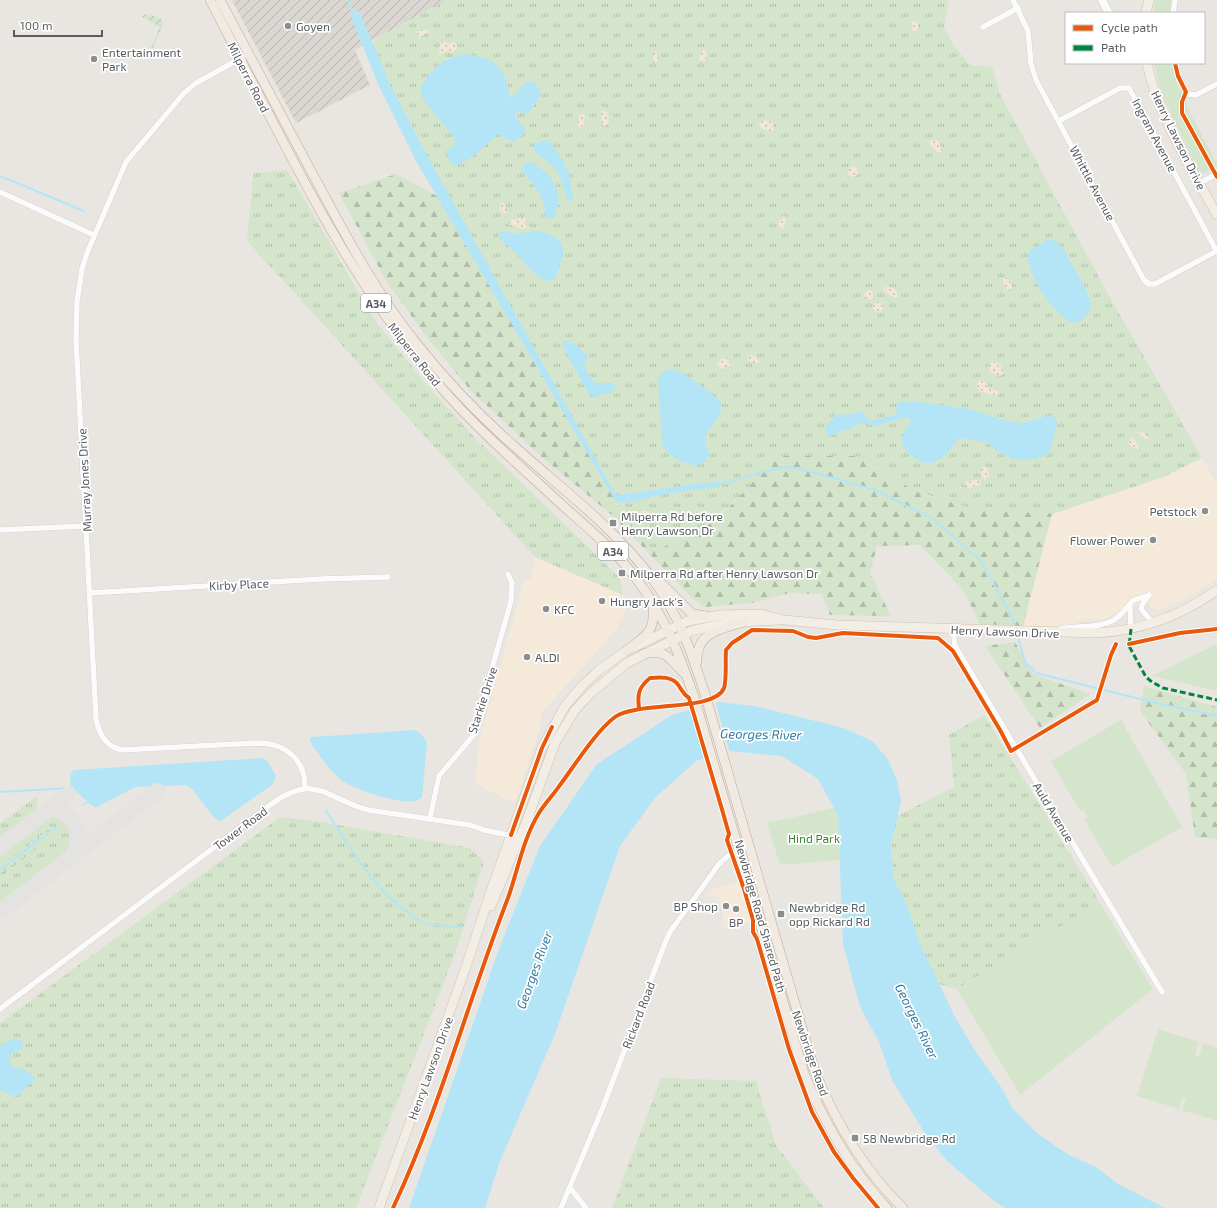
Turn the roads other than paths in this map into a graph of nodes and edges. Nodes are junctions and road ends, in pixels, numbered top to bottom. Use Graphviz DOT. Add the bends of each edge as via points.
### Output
graph roads {
  1 [pos="210,0"];
  2 [pos="220,0"];
  3 [pos="1013,0"];
  4 [pos="1102,0"];
  5 [pos="1149,0"];
  6 [pos="1175,0"];
  7 [pos="1018,8"];
  8 [pos="1108,12"];
  9 [pos="1146,12"];
  10 [pos="1173,12"];
  11 [pos="983,27"];
  12 [pos="248,54"];
  13 [pos="239,60"];
  14 [pos="1147,64"];
  15 [pos="1175,64"];
  16 [pos="1217,84"];
  17 [pos="1059,120"];
  18 [pos="1217,174"];
  19 [pos="1200,183"];
  20 [pos="0,192"];
  21 [pos="1217,215"];
  22 [pos="94,235"];
  23 [pos="1217,252"];
  24 [pos="86,526"];
  25 [pos="0,530"];
  26 [pos="636,559"];
  27 [pos="508,574"];
  28 [pos="388,577"];
  29 [pos="1217,590"];
  30 [pos="90,593"];
  31 [pos="653,603"];
  32 [pos="1130,606"];
  33 [pos="707,616"];
  34 [pos="784,620"];
  35 [pos="744,622"];
  36 [pos="1153,623"];
  37 [pos="953,629"];
  38 [pos="1131,629"];
  39 [pos="682,630"];
  40 [pos="1046,632"];
  41 [pos="671,635"];
  42 [pos="626,651"];
  43 [pos="643,654"];
  44 [pos="699,674"];
  45 [pos="687,676"];
  46 [pos="305,788"];
  47 [pos="430,818"];
  48 [pos="516,836"];
  49 [pos="749,846"];
  50 [pos="740,851"];
  51 [pos="1162,992"];
  52 [pos="0,1009"];
  53 [pos="570,1188"];
  54 [pos="379,1208"];
  55 [pos="561,1208"];
  56 [pos="586,1208"];
  57 [pos="887,1208"];
  58 [pos="903,1208"];
  1 -- 13 [label="highway, Milperra Road / A34"];
  2 -- 12 [label="highway, Milperra Road / A34"];
  3 -- 7 [label="street, Whittle Avenue"];
  4 -- 8 [label="main road"];
  5 -- 9 [label="main road"];
  6 -- 10 [label="street"];
  7 -- 11 [label="street"];
  7 -- 17 [label="street, Whittle Avenue" via="1028,31 1034,74"];
  12 -- 13 [label="street, Murray Jones Drive"];
  12 -- 26 [label="highway, Milperra Road / A34" via="348,240 392,311 416,343 489,423 614,535"];
  13 -- 22 [label="street, Murray Jones Drive" via="196,83 184,93 131,155"];
  13 -- 31 [label="highway, Milperra Road / A34" via="335,236 378,306 402,339 445,392 481,430 620,558"];
  14 -- 19 [label="main road, Henry Lawson Drive" via="1161,108"];
  15 -- 16 [label="street" via="1178,76 1190,95 1196,95"];
  17 -- 23 [label="street, Whittle Avenue" via="1147,283 1155,284"];
  17 -- 23 [label="street, Ingram Avenue" via="1120,88 1129,88"];
  18 -- 19 [label="street"];
  19 -- 21 [label="main road, Henry Lawson Drive"];
  20 -- 22 [label="street"];
  22 -- 24 [label="street, Murray Jones Drive" via="82,269 75,318"];
  24 -- 25 [label="street"];
  24 -- 30 [label="street, Murray Jones Drive"];
  26 -- 33 [label="highway" via="689,612"];
  26 -- 39 [label="highway, Milperra Road / A34" via="654,581"];
  27 -- 47 [label="street, Starkie Drive" via="512,583 511,601 475,729 472,737 439,776"];
  28 -- 30 [label="street, Kirby Place"];
  29 -- 36 [label="main road, Henry Lawson Drive" via="1186,609"];
  30 -- 46 [label="street, Murray Jones Drive" via="96,719 100,733 109,745 118,750 128,751 276,744 289,752 302,769"];
  31 -- 41 [label="highway, Milperra Road / A34"];
  31 -- 42 [label="highway" via="654,618 651,629"];
  32 -- 36 [label="street" via="1135,600 1149,595 1141,609"];
  32 -- 38 [label="street"];
  32 -- 40 [label="street" via="1113,621 1103,625 1073,626"];
  33 -- 34 [label="main road, Henry Lawson Drive" via="772,615"];
  33 -- 39 [label="main road, Henry Lawson Drive"];
  34 -- 35 [label="main road, Henry Lawson Drive"];
  34 -- 37 [label="main road, Henry Lawson Drive" via="837,625"];
  35 -- 39 [label="main road, Henry Lawson Drive"];
  35 -- 44 [label="highway" via="717,630 701,642 697,656"];
  36 -- 38 [label="main road, Henry Lawson Drive"];
  37 -- 40 [label="main road, Henry Lawson Drive"];
  37 -- 51 [label="street, Auld Avenue" via="955,646"];
  38 -- 40 [label="main road, Henry Lawson Drive" via="1095,633"];
  39 -- 41 [label="main road, Henry Lawson Drive"];
  39 -- 44 [label="highway, Newbridge Road / A34"];
  41 -- 42 [label="main road, Henry Lawson Drive"];
  41 -- 43 [label="main road, Henry Lawson Drive"];
  41 -- 45 [label="highway, Newbridge Road / A34"];
  42 -- 48 [label="main road, Henry Lawson Drive" via="582,686 559,716 542,748"];
  43 -- 45 [label="highway" via="666,654"];
  43 -- 48 [label="main road, Henry Lawson Drive" via="607,678 591,693 561,730"];
  44 -- 49 [label="highway, Newbridge Road / A34"];
  45 -- 50 [label="highway, Newbridge Road / A34"];
  46 -- 47 [label="street, Tower Road" via="325,792 368,810"];
  46 -- 52 [label="street, Tower Road" via="289,792 279,798"];
  47 -- 48 [label="street, Tower Road"];
  48 -- 54 [label="main road, Henry Lawson Drive" via="498,892 480,928"];
  49 -- 50 [label="street, Rickard Road"];
  49 -- 58 [label="highway, Newbridge Road / A34" via="805,1041 823,1091 857,1154"];
  50 -- 53 [label="street, Rickard Road" via="729,855 719,864 670,932"];
  50 -- 57 [label="highway, Newbridge Road / A34" via="804,1073 838,1143"];
  53 -- 55 [label="street, Rickard Road"];
  53 -- 56 [label="street"];
}
